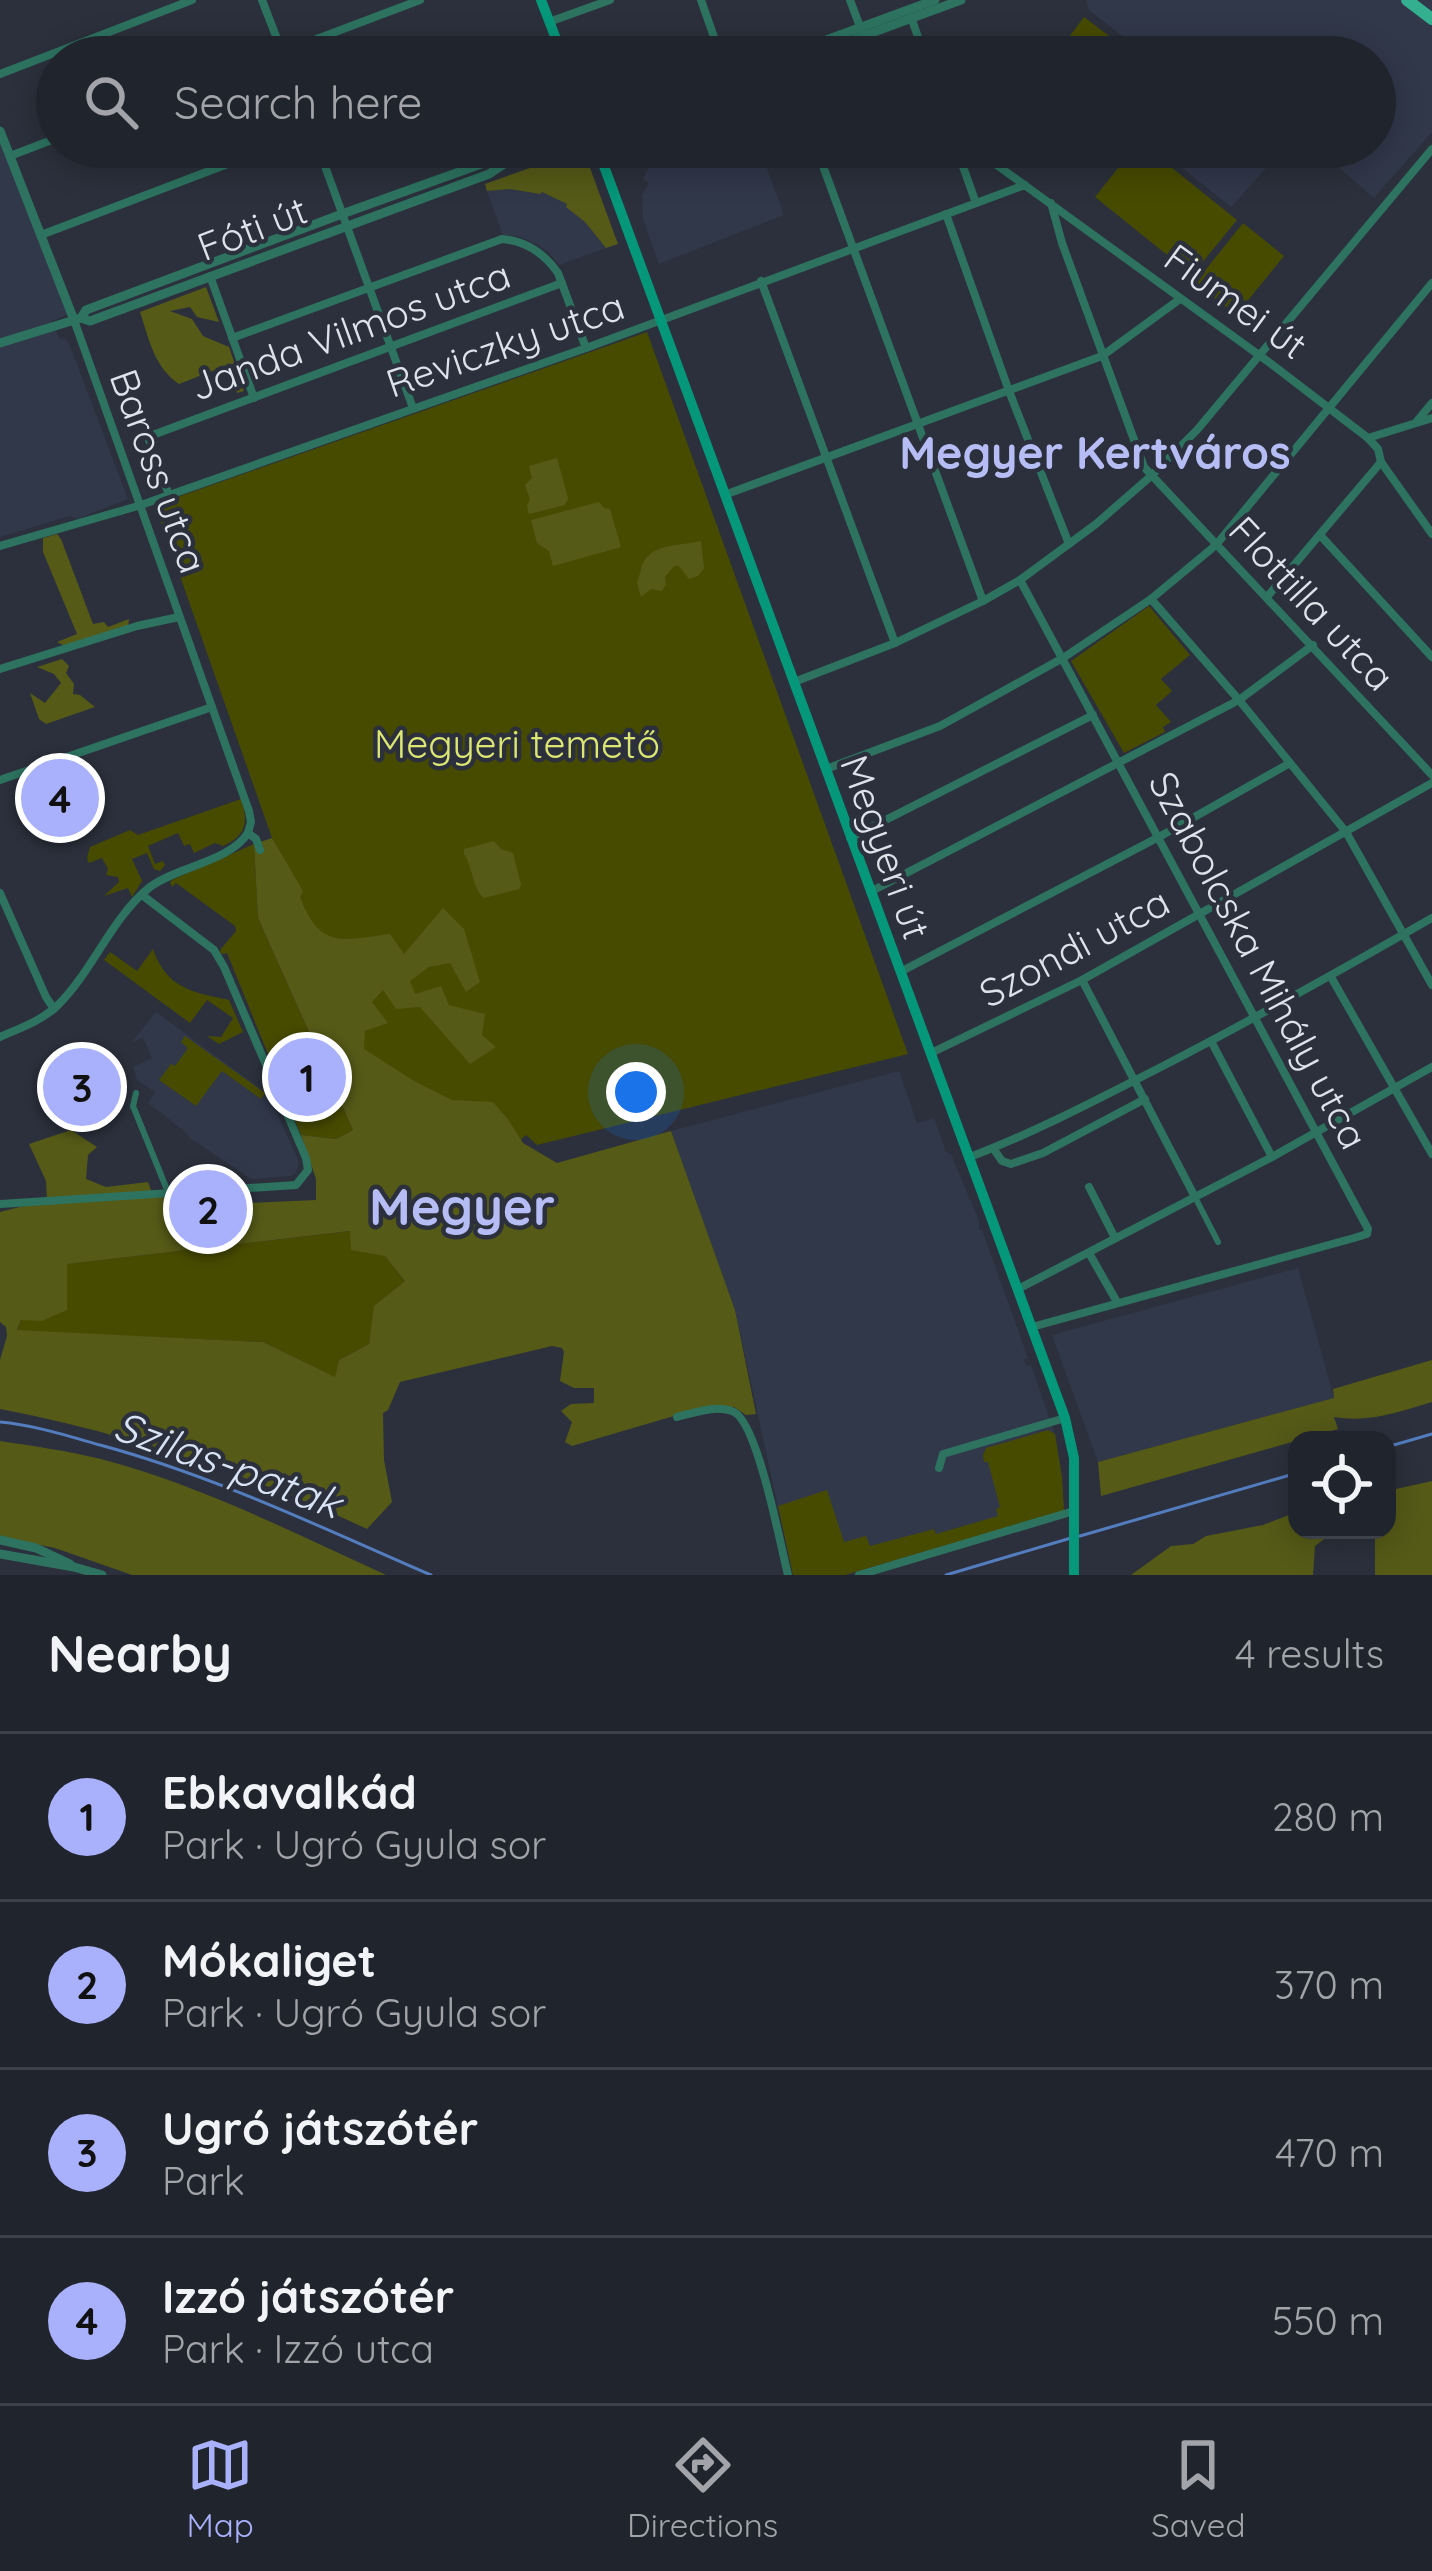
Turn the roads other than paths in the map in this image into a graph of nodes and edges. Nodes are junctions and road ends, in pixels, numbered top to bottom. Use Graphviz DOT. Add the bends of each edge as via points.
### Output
graph roads {
  1 [pos="191,0"];
  2 [pos="262,0"];
  3 [pos="420,0"];
  4 [pos="541,0"];
  5 [pos="610,0"];
  6 [pos="701,0"];
  7 [pos="850,0"];
  8 [pos="935,0"];
  9 [pos="961,0"];
  10 [pos="1407,0"];
  11 [pos="911,17"];
  12 [pos="1432,19"];
  13 [pos="549,22"];
  14 [pos="861,31"];
  15 [pos="98,36"];
  16 [pos="276,36"];
  17 [pos="330,36"];
  18 [pos="555,36"];
  19 [pos="714,36"];
  20 [pos="845,36"];
  21 [pos="850,36"];
  22 [pos="918,36"];
  23 [pos="36,60"];
  24 [pos="0,74"];
  25 [pos="0,131"];
  26 [pos="36,145"];
  27 [pos="1432,149"];
  28 [pos="10,156"];
  29 [pos="217,168"];
  30 [pos="326,168"];
  31 [pos="474,168"];
  32 [pos="605,168"];
  33 [pos="824,168"];
  34 [pos="964,168"];
  35 [pos="1001,168"];
  36 [pos="1025,185"];
  37 [pos="976,203"];
  38 [pos="1051,203"];
  39 [pos="946,214"];
  40 [pos="344,219"];
  41 [pos="41,235"];
  42 [pos="854,247"];
  43 [pos="210,276"];
  44 [pos="761,281"];
  45 [pos="562,283"];
  46 [pos="1432,283"];
  47 [pos="369,288"];
  48 [pos="1180,299"];
  49 [pos="78,319"];
  50 [pos="662,320"];
  51 [pos="232,338"];
  52 [pos="0,344"];
  53 [pos="390,346"];
  54 [pos="586,348"];
  55 [pos="1258,355"];
  56 [pos="1102,356"];
  57 [pos="1010,391"];
  58 [pos="254,398"];
  59 [pos="1432,403"];
  60 [pos="1330,407"];
  61 [pos="413,408"];
  62 [pos="1432,418"];
  63 [pos="1416,422"];
  64 [pos="919,425"];
  65 [pos="1368,438"];
  66 [pos="826,458"];
  67 [pos="1382,462"];
  68 [pos="1151,476"];
  69 [pos="727,494"];
  70 [pos="169,495"];
  71 [pos="138,506"];
  72 [pos="1432,534"];
  73 [pos="1320,535"];
  74 [pos="1069,544"];
  75 [pos="1216,544"];
  76 [pos="0,546"];
  77 [pos="1020,580"];
  78 [pos="1268,596"];
  79 [pos="1151,599"];
  80 [pos="983,601"];
  81 [pos="179,617"];
  82 [pos="895,643"];
  83 [pos="1313,645"];
  84 [pos="1432,657"];
  85 [pos="1063,658"];
  86 [pos="0,669"];
  87 [pos="794,682"];
  88 [pos="1239,700"];
  89 [pos="212,707"];
  90 [pos="1094,715"];
  91 [pos="1290,763"];
  92 [pos="1120,764"];
  93 [pos="825,770"];
  94 [pos="1432,779"];
  95 [pos="0,780"];
  96 [pos="1346,832"];
  97 [pos="248,833"];
  98 [pos="1159,837"];
  99 [pos="850,838"];
  100 [pos="260,850"];
  101 [pos="870,892"];
  102 [pos="0,893"];
  103 [pos="142,895"];
  104 [pos="1201,915"];
  105 [pos="1432,918"];
  106 [pos="1404,934"];
  107 [pos="900,973"];
  108 [pos="1331,976"];
  109 [pos="1082,980"];
  110 [pos="1432,985"];
  111 [pos="54,1009"];
  112 [pos="1256,1018"];
  113 [pos="0,1037"];
  114 [pos="1211,1041"];
  115 [pos="930,1053"];
  116 [pos="1432,1067"];
  117 [pos="1135,1080"];
  118 [pos="1395,1087"];
  119 [pos="136,1093"];
  120 [pos="1145,1099"];
  121 [pos="1317,1132"];
  122 [pos="994,1148"];
  123 [pos="1432,1154"];
  124 [pos="968,1157"];
  125 [pos="1272,1157"];
  126 [pos="1089,1187"];
  127 [pos="168,1192"];
  128 [pos="1195,1197"];
  129 [pos="0,1204"];
  130 [pos="1115,1238"];
  131 [pos="1218,1242"];
  132 [pos="1089,1252"];
  133 [pos="1016,1290"];
  134 [pos="1117,1302"];
  135 [pos="1030,1327"];
  136 [pos="677,1417"];
  137 [pos="1065,1418"];
  138 [pos="981,1443"];
  139 [pos="976,1457"];
  140 [pos="939,1468"];
  141 [pos="1075,1515"];
  142 [pos="0,1540"];
  143 [pos="0,1554"];
  144 [pos="74,1567"];
  145 [pos="102,1575"];
  146 [pos="788,1575"];
  147 [pos="859,1575"];
  148 [pos="1074,1575"];
  1 -- 15 [label="street"];
  2 -- 16 [label="street"];
  3 -- 17 [label="street"];
  4 -- 13 [label="main road"];
  5 -- 13 [label="street"];
  6 -- 19 [label="street"];
  7 -- 14 [label="street"];
  8 -- 14 [label="street"];
  9 -- 11 [label="street"];
  10 -- 12 [label="main road"];
  11 -- 14 [label="street"];
  11 -- 22 [label="street"];
  13 -- 18 [label="main road"];
  14 -- 20 [label="street"];
  14 -- 21 [label="street"];
  23 -- 24 [label="street"];
  25 -- 28 [label="street, Baross utca"];
  26 -- 28 [label="street"];
  27 -- 55 [label="street"];
  28 -- 41 [label="street, Baross utca"];
  29 -- 41 [label="street"];
  30 -- 40 [label="street"];
  31 -- 40 [label="street, Fóti út"];
  32 -- 50 [label="main road, Megyeri út"];
  33 -- 42 [label="street"];
  34 -- 37 [label="street"];
  35 -- 36 [label="street, Fiumei út"];
  36 -- 37 [label="street, Reviczky utca"];
  36 -- 38 [label="street, Fiumei út"];
  37 -- 39 [label="street, Reviczky utca"];
  38 -- 48 [label="street, Fiumei út"];
  38 -- 56 [label="street, Flottilla utca"];
  39 -- 42 [label="street, Reviczky utca"];
  39 -- 57 [label="street"];
  40 -- 43 [label="street, Fóti út"];
  40 -- 47 [label="street"];
  40 -- 49 [label="street, Fóti út"];
  41 -- 49 [label="street, Baross utca"];
  42 -- 44 [label="street, Reviczky utca"];
  42 -- 64 [label="street"];
  43 -- 49 [label="street, Fóti út"];
  43 -- 51 [label="street"];
  44 -- 50 [label="street, Reviczky utca"];
  44 -- 66 [label="street"];
  45 -- 47 [label="street" via="537,251 502,238"];
  45 -- 53 [label="street, Janda Vilmos utca"];
  45 -- 54 [label="street"];
  46 -- 60 [label="street"];
  47 -- 51 [label="street"];
  47 -- 53 [label="street"];
  48 -- 55 [label="street, Fiumei út"];
  48 -- 56 [label="street"];
  49 -- 52 [label="street, Fóti út"];
  49 -- 71 [label="street, Baross utca"];
  50 -- 54 [label="street, Reviczky utca"];
  50 -- 69 [label="main road, Megyeri út"];
  51 -- 58 [label="street"];
  53 -- 58 [label="street, Janda Vilmos utca"];
  53 -- 61 [label="street"];
  54 -- 61 [label="street, Reviczky utca"];
  55 -- 60 [label="street, Fiumei út"];
  55 -- 68 [label="street"];
  56 -- 57 [label="street"];
  56 -- 68 [label="street, Flottilla utca"];
  57 -- 64 [label="street"];
  57 -- 74 [label="street"];
  58 -- 70 [label="street, Janda Vilmos utca" via="148,438"];
  59 -- 63 [label="street"];
  60 -- 65 [label="street, Fiumei út"];
  60 -- 75 [label="street"];
  61 -- 70 [label="street, Reviczky utca"];
  62 -- 63 [label="street"];
  63 -- 65 [label="street"];
  64 -- 66 [label="street"];
  64 -- 80 [label="street"];
  65 -- 67 [label="street, Fiumei út"];
  66 -- 69 [label="street"];
  66 -- 82 [label="street"];
  67 -- 72 [label="street, Fiumei út"];
  67 -- 73 [label="street"];
  68 -- 74 [label="street"];
  68 -- 75 [label="street, Flottilla utca"];
  69 -- 87 [label="main road, Megyeri út"];
  70 -- 71 [label="street, Reviczky utca"];
  71 -- 76 [label="street, Reviczky utca"];
  71 -- 81 [label="street, Baross utca"];
  73 -- 78 [label="street"];
  73 -- 84 [label="street"];
  74 -- 77 [label="street"];
  75 -- 78 [label="street, Flottilla utca"];
  75 -- 79 [label="street"];
  77 -- 80 [label="street"];
  77 -- 85 [label="street"];
  78 -- 83 [label="street, Flottilla utca"];
  79 -- 85 [label="street"];
  79 -- 88 [label="street"];
  80 -- 82 [label="street"];
  81 -- 86 [label="street"];
  81 -- 89 [label="street, Baross utca"];
  82 -- 87 [label="street"];
  83 -- 88 [label="street"];
  83 -- 94 [label="street, Flottilla utca"];
  85 -- 90 [label="street, Szabolcska Mihály utca"];
  85 -- 93 [label="street" via="940,726"];
  87 -- 93 [label="main road, Megyeri út"];
  88 -- 91 [label="street"];
  88 -- 92 [label="street"];
  89 -- 95 [label="street"];
  89 -- 97 [label="street, Baross utca" via="249,811"];
  90 -- 92 [label="street, Szabolcska Mihály utca"];
  90 -- 99 [label="street"];
  91 -- 96 [label="street"];
  91 -- 98 [label="street"];
  92 -- 98 [label="street, Szabolcska Mihály utca"];
  92 -- 101 [label="street"];
  93 -- 99 [label="main road, Megyeri út"];
  94 -- 96 [label="street, Szondi utca"];
  96 -- 104 [label="street, Szondi utca"];
  96 -- 106 [label="street"];
  97 -- 100 [label="street"];
  97 -- 103 [label="street" via="233,849"];
  98 -- 104 [label="street, Szabolcska Mihály utca"];
  98 -- 107 [label="street"];
  99 -- 101 [label="main road, Megyeri út"];
  101 -- 107 [label="main road, Megyeri út"];
  102 -- 111 [label="street"];
  103 -- 111 [label="street"];
  103 -- 127 [label="street" via="214,950 308,1170 296,1185"];
  104 -- 109 [label="street, Szondi utca"];
  104 -- 112 [label="street, Szabolcska Mihály utca"];
  105 -- 106 [label="street"];
  106 -- 108 [label="street"];
  106 -- 110 [label="street"];
  107 -- 115 [label="main road, Megyeri út"];
  108 -- 112 [label="street"];
  108 -- 118 [label="street"];
  109 -- 115 [label="street, Szondi utca"];
  109 -- 117 [label="street"];
  111 -- 113 [label="street"];
  112 -- 114 [label="street"];
  112 -- 121 [label="street, Szabolcska Mihály utca"];
  114 -- 117 [label="street"];
  114 -- 125 [label="street"];
  115 -- 124 [label="main road, Megyeri út"];
  116 -- 118 [label="street"];
  117 -- 120 [label="street"];
  117 -- 122 [label="street"];
  118 -- 121 [label="street"];
  118 -- 123 [label="street"];
  119 -- 127 [label="street" via="133,1106"];
  120 -- 122 [label="street" via="1012,1164"];
  120 -- 128 [label="street"];
  121 -- 125 [label="street"];
  121 -- 134 [label="street, Szabolcska Mihály utca" via="1367,1234"];
  122 -- 124 [label="street"];
  124 -- 133 [label="main road, Megyeri út"];
  125 -- 128 [label="street"];
  126 -- 130 [label="street"];
  127 -- 129 [label="street"];
  128 -- 130 [label="street"];
  128 -- 131 [label="street"];
  130 -- 132 [label="street"];
  132 -- 133 [label="street"];
  132 -- 134 [label="street"];
  133 -- 135 [label="main road, Megyeri út"];
  134 -- 135 [label="street"];
  135 -- 137 [label="main road, Megyeri út"];
  136 -- 146 [label="street" via="722,1409 747,1424"];
  137 -- 138 [label="street"];
  137 -- 141 [label="main road, Megyeri út"];
  138 -- 139 [label="street"];
  138 -- 140 [label="street" via="943,1454"];
  141 -- 147 [label="street"];
  141 -- 148 [label="main road, Megyeri út"];
  142 -- 144 [label="street"];
  143 -- 144 [label="street"];
  144 -- 145 [label="street"];
}
